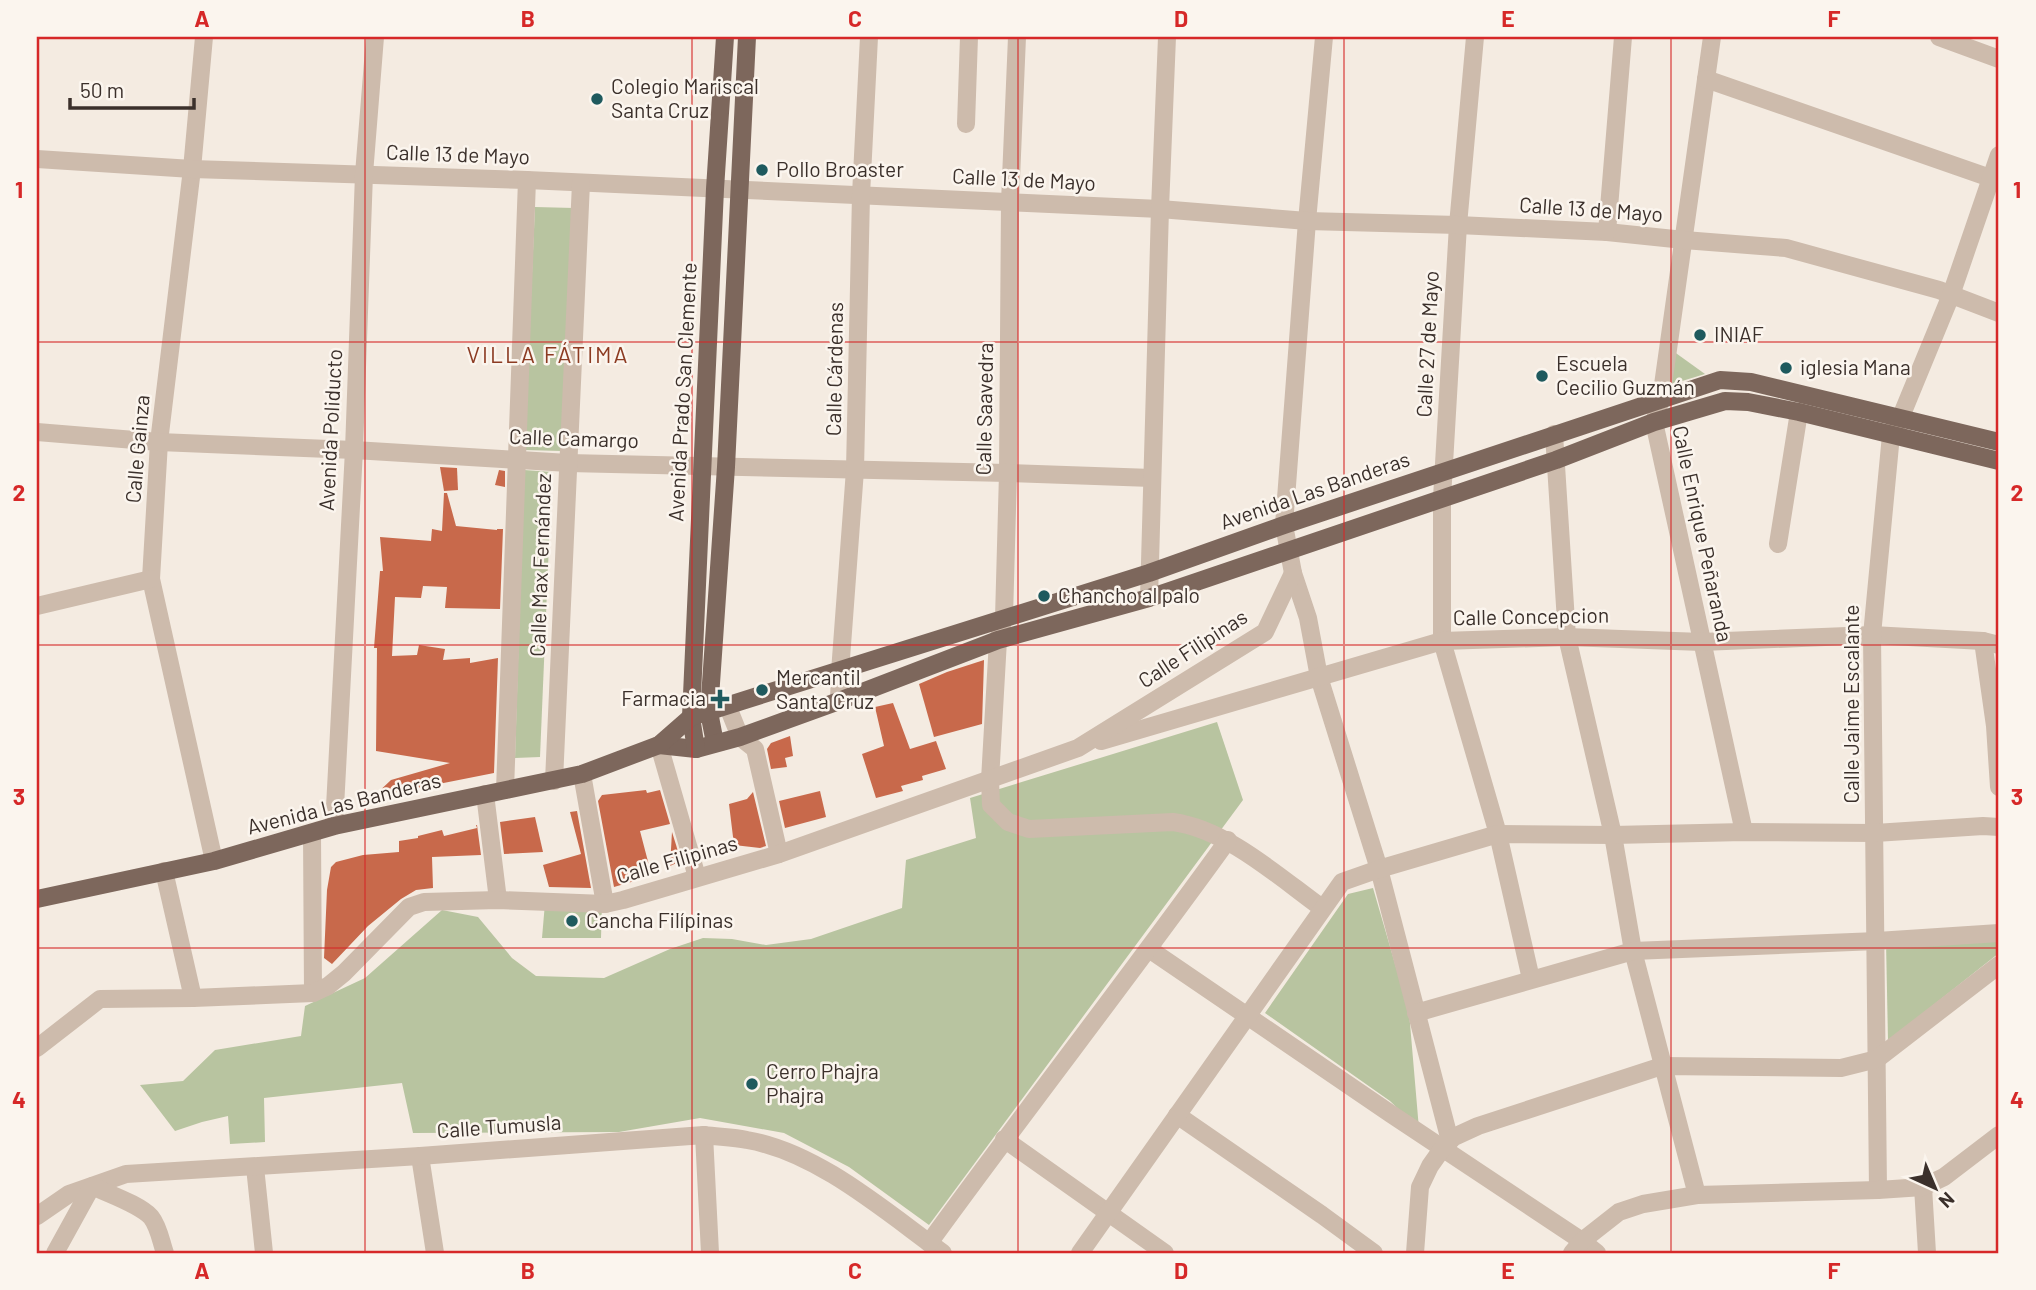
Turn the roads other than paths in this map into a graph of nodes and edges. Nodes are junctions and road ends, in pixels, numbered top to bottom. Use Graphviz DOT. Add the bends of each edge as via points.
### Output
graph roads {
  1 [pos="204,37"];
  2 [pos="376,37"];
  3 [pos="725,37"];
  4 [pos="747,37"];
  5 [pos="869,37"];
  6 [pos="969,37"];
  7 [pos="1017,37"];
  8 [pos="1167,37"];
  9 [pos="1324,37"];
  10 [pos="1475,37"];
  11 [pos="1623,37"];
  12 [pos="1712,37"];
  13 [pos="1939,37"];
  14 [pos="1999,59"];
  15 [pos="1706,79"];
  16 [pos="966,124"];
  17 [pos="1999,155"];
  18 [pos="37,159"];
  19 [pos="192,169"];
  20 [pos="364,174"];
  21 [pos="1995,179"];
  22 [pos="527,180"];
  23 [pos="581,183"];
  24 [pos="715,189"];
  25 [pos="739,191"];
  26 [pos="861,195"];
  27 [pos="1010,202"];
  28 [pos="1160,209"];
  29 [pos="1307,221"];
  30 [pos="1458,225"];
  31 [pos="1607,232"];
  32 [pos="1684,240"];
  33 [pos="1951,295"];
  34 [pos="1999,313"];
  35 [pos="1661,399"];
  36 [pos="1799,412"];
  37 [pos="1900,419"];
  38 [pos="1654,422"];
  39 [pos="37,432"];
  40 [pos="1554,434"];
  41 [pos="1891,435"];
  42 [pos="159,442"];
  43 [pos="1999,442"];
  44 [pos="354,450"];
  45 [pos="517,460"];
  46 [pos="1556,460"];
  47 [pos="1999,461"];
  48 [pos="568,463"];
  49 [pos="703,465"];
  50 [pos="726,467"];
  51 [pos="855,470"];
  52 [pos="1443,471"];
  53 [pos="1008,473"];
  54 [pos="1152,478"];
  55 [pos="1442,498"];
  56 [pos="1284,525"];
  57 [pos="1778,544"];
  58 [pos="1288,551"];
  59 [pos="1149,573"];
  60 [pos="1293,573"];
  61 [pos="151,579"];
  62 [pos="1149,598"];
  63 [pos="37,606"];
  64 [pos="1004,618"];
  65 [pos="1872,635"];
  66 [pos="1567,637"];
  67 [pos="998,640"];
  68 [pos="1443,641"];
  69 [pos="1702,642"];
  70 [pos="1991,643"];
  71 [pos="839,672"];
  72 [pos="1319,677"];
  73 [pos="839,701"];
  74 [pos="728,707"];
  75 [pos="709,712"];
  76 [pos="691,717"];
  77 [pos="740,737"];
  78 [pos="715,743"];
  79 [pos="659,745"];
  80 [pos="1078,748"];
  81 [pos="696,749"];
  82 [pos="582,775"];
  83 [pos="990,780"];
  84 [pos="554,781"];
  85 [pos="1999,787"];
  86 [pos="505,790"];
  87 [pos="485,794"];
  88 [pos="334,826"];
  89 [pos="1999,827"];
  90 [pos="1744,832"];
  91 [pos="312,833"];
  92 [pos="1875,833"];
  93 [pos="1499,834"];
  94 [pos="1613,835"];
  95 [pos="1228,840"];
  96 [pos="779,854"];
  97 [pos="214,861"];
  98 [pos="1379,869"];
  99 [pos="164,871"];
  100 [pos="696,877"];
  101 [pos="37,899"];
  102 [pos="498,900"];
  103 [pos="605,904"];
  104 [pos="1322,908"];
  105 [pos="1999,933"];
  106 [pos="1877,941"];
  107 [pos="1149,949"];
  108 [pos="1633,951"];
  109 [pos="1999,965"];
  110 [pos="1531,979"];
  111 [pos="313,993"];
  112 [pos="193,998"];
  113 [pos="1416,1013"];
  114 [pos="1247,1017"];
  115 [pos="37,1048"];
  116 [pos="1877,1059"];
  117 [pos="1662,1066"];
  118 [pos="1177,1115"];
  119 [pos="704,1135"];
  120 [pos="1999,1135"];
  121 [pos="1004,1139"];
  122 [pos="1446,1145"];
  123 [pos="420,1156"];
  124 [pos="255,1167"];
  125 [pos="92,1186"];
  126 [pos="1923,1187"];
  127 [pos="1878,1190"];
  128 [pos="1697,1195"];
  129 [pos="1108,1213"];
  130 [pos="37,1216"];
  131 [pos="1577,1247"];
  132 [pos="936,1248"];
  133 [pos="55,1253"];
  134 [pos="165,1253"];
  135 [pos="264,1253"];
  136 [pos="435,1253"];
  137 [pos="710,1253"];
  138 [pos="1080,1253"];
  139 [pos="1165,1253"];
  140 [pos="1374,1253"];
  141 [pos="1415,1253"];
  142 [pos="1597,1253"];
  143 [pos="1927,1253"];
  1 -- 19 [label="street, Calle Gainza"];
  2 -- 20 [label="street, Avenida Poliducto"];
  3 -- 24 [label="main road, Avenida Prado San Clemente"];
  4 -- 25 [label="main road"];
  5 -- 26 [label="street, Calle Cárdenas"];
  6 -- 16 [label="street"];
  7 -- 27 [label="street, Calle Saavedra"];
  8 -- 28 [label="street"];
  9 -- 29 [label="street"];
  10 -- 30 [label="street, Calle 27 de Mayo"];
  11 -- 31 [label="street"];
  12 -- 15 [label="street, Calle Enrique Peñaranda"];
  13 -- 14 [label="street"];
  15 -- 21 [label="street"];
  15 -- 32 [label="street, Calle Enrique Peñaranda"];
  17 -- 21 [label="street, Calle Jaime Escalante"];
  18 -- 19 [label="street, Calle 13 de Mayo"];
  19 -- 20 [label="street, Calle 13 de Mayo"];
  19 -- 42 [label="street, Calle Gainza"];
  20 -- 22 [label="street, Calle 13 de Mayo"];
  20 -- 44 [label="street, Avenida Poliducto"];
  21 -- 33 [label="street, Calle Jaime Escalante"];
  22 -- 23 [label="street, Calle 13 de Mayo"];
  22 -- 45 [label="street"];
  23 -- 24 [label="street, Calle 13 de Mayo"];
  23 -- 48 [label="street, Calle Max Fernández"];
  24 -- 25 [label="street, Calle 13 de Mayo"];
  24 -- 49 [label="main road, Avenida Prado San Clemente"];
  25 -- 26 [label="street, Calle 13 de Mayo"];
  25 -- 50 [label="main road"];
  26 -- 27 [label="street, Calle 13 de Mayo"];
  26 -- 51 [label="street, Calle Cárdenas"];
  27 -- 28 [label="street, Calle 13 de Mayo"];
  27 -- 53 [label="street, Calle Saavedra"];
  28 -- 29 [label="street, Calle 13 de Mayo"];
  28 -- 54 [label="street"];
  29 -- 30 [label="street, Calle 13 de Mayo"];
  29 -- 56 [label="street"];
  30 -- 31 [label="street, Calle 13 de Mayo"];
  30 -- 52 [label="street, Calle 27 de Mayo"];
  31 -- 32 [label="street, Calle 13 de Mayo"];
  32 -- 33 [label="street, Calle 13 de Mayo" via="1786,248"];
  32 -- 35 [label="street, Calle Enrique Peñaranda"];
  33 -- 34 [label="street, Calle 13 de Mayo"];
  33 -- 37 [label="street, Calle Jaime Escalante"];
  35 -- 37 [label="main road, Avenida Las Banderas" via="1720,380 1751,382"];
  35 -- 38 [label="street, Calle Enrique Peñaranda"];
  35 -- 40 [label="main road, Avenida Las Banderas"];
  36 -- 38 [label="main road, Avenida Las Banderas" via="1724,401"];
  36 -- 41 [label="main road, Avenida Las Banderas"];
  36 -- 57 [label="street"];
  37 -- 41 [label="street, Calle Jaime Escalante"];
  37 -- 43 [label="main road, Avenida Las Banderas"];
  38 -- 46 [label="main road, Avenida Las Banderas"];
  38 -- 69 [label="street, Calle Enrique Peñaranda"];
  39 -- 42 [label="street, Calle Camargo"];
  40 -- 46 [label="street"];
  40 -- 52 [label="main road, Avenida Las Banderas"];
  41 -- 47 [label="main road, Avenida Las Banderas"];
  41 -- 65 [label="street, Calle Jaime Escalante"];
  42 -- 44 [label="street, Calle Camargo"];
  42 -- 61 [label="street, Calle Gainza"];
  44 -- 45 [label="street, Calle Camargo"];
  44 -- 88 [label="street, Avenida Poliducto"];
  45 -- 48 [label="street, Calle Camargo"];
  45 -- 86 [label="street"];
  46 -- 55 [label="main road, Avenida Las Banderas"];
  46 -- 66 [label="street"];
  48 -- 49 [label="street, Calle Camargo"];
  48 -- 84 [label="street, Calle Max Fernández"];
  49 -- 50 [label="street, Calle Camargo"];
  49 -- 76 [label="main road, Avenida Prado San Clemente"];
  50 -- 51 [label="street, Calle Camargo"];
  50 -- 75 [label="main road"];
  51 -- 53 [label="street, Calle Camargo"];
  51 -- 71 [label="street, Calle Cárdenas"];
  52 -- 55 [label="street, Calle 27 de Mayo"];
  52 -- 56 [label="main road, Avenida Las Banderas"];
  53 -- 54 [label="street, Calle Camargo"];
  53 -- 64 [label="street, Calle Saavedra"];
  54 -- 59 [label="street"];
  55 -- 58 [label="main road, Avenida Las Banderas"];
  55 -- 68 [label="street, Calle 27 de Mayo"];
  56 -- 58 [label="street"];
  56 -- 59 [label="main road, Avenida Las Banderas"];
  58 -- 60 [label="street"];
  58 -- 62 [label="main road, Avenida Las Banderas"];
  59 -- 62 [label="street"];
  59 -- 64 [label="main road, Avenida Las Banderas"];
  60 -- 72 [label="street" via="1308,618"];
  60 -- 80 [label="street, Calle Filipinas" via="1265,632"];
  61 -- 63 [label="street"];
  61 -- 97 [label="street, Calle Gainza"];
  62 -- 67 [label="main road, Avenida Las Banderas"];
  64 -- 67 [label="street, Calle Saavedra"];
  64 -- 71 [label="main road, Avenida Las Banderas"];
  65 -- 69 [label="street, Calle Concepcion"];
  65 -- 70 [label="street, Calle Concepcion"];
  65 -- 92 [label="street, Calle Jaime Escalante"];
  66 -- 68 [label="street, Calle Concepcion"];
  66 -- 69 [label="street, Calle Concepcion"];
  66 -- 94 [label="street"];
  67 -- 73 [label="main road, Avenida Las Banderas"];
  67 -- 83 [label="street, Calle Saavedra"];
  68 -- 72 [label="street, Calle Concepcion"];
  68 -- 93 [label="street, Calle 27 de Mayo"];
  69 -- 90 [label="street, Calle Enrique Peñaranda"];
  70 -- 85 [label="street"];
  71 -- 73 [label="street, Calle Cárdenas"];
  71 -- 74 [label="main road, Avenida Las Banderas"];
  72 -- 80 [label="street, Calle Concepcion"];
  72 -- 98 [label="street"];
  73 -- 77 [label="main road, Avenida Las Banderas"];
  74 -- 75 [label="main road, Avenida Las Banderas"];
  74 -- 77 [label="street"];
  75 -- 76 [label="main road, Avenida Las Banderas"];
  75 -- 78 [label="main road"];
  76 -- 79 [label="main road, Avenida Las Banderas"];
  76 -- 81 [label="main road, Avenida Prado San Clemente"];
  77 -- 78 [label="main road, Avenida Las Banderas"];
  77 -- 96 [label="street" via="755,749"];
  78 -- 81 [label="main road, Avenida Las Banderas"];
  79 -- 81 [label="main road, Avenida Las Banderas"];
  79 -- 82 [label="main road, Avenida Las Banderas"];
  79 -- 100 [label="street"];
  80 -- 83 [label="street, Calle Filipinas"];
  82 -- 84 [label="main road, Avenida Las Banderas"];
  82 -- 103 [label="street"];
  83 -- 95 [label="street, Calle Saavedra" via="991,804 1008,822 1029,828 1173,822"];
  83 -- 96 [label="street, Calle Filipinas"];
  84 -- 86 [label="main road, Avenida Las Banderas"];
  86 -- 87 [label="main road, Avenida Las Banderas"];
  87 -- 88 [label="main road, Avenida Las Banderas"];
  87 -- 102 [label="street"];
  88 -- 91 [label="main road, Avenida Las Banderas"];
  89 -- 92 [label="street"];
  90 -- 92 [label="street"];
  90 -- 94 [label="street"];
  91 -- 97 [label="main road, Avenida Las Banderas"];
  91 -- 111 [label="street"];
  92 -- 106 [label="street, Calle Jaime Escalante"];
  93 -- 94 [label="street"];
  93 -- 98 [label="street"];
  93 -- 110 [label="street, Calle 27 de Mayo"];
  94 -- 108 [label="street"];
  95 -- 104 [label="street, Calle Saavedra"];
  95 -- 107 [label="street"];
  96 -- 100 [label="street, Calle Filipinas"];
  97 -- 99 [label="main road, Avenida Las Banderas"];
  98 -- 104 [label="street" via="1342,882"];
  98 -- 113 [label="street"];
  99 -- 101 [label="main road, Avenida Las Banderas"];
  99 -- 112 [label="street"];
  100 -- 103 [label="street, Calle Filipinas"];
  102 -- 103 [label="street, Calle Filipinas"];
  102 -- 111 [label="street, Calle Filipinas" via="439,900 409,908 344,973"];
  104 -- 114 [label="street"];
  105 -- 106 [label="street"];
  106 -- 108 [label="street"];
  106 -- 116 [label="street, Calle Jaime Escalante"];
  107 -- 114 [label="street"];
  107 -- 121 [label="street"];
  108 -- 110 [label="street"];
  108 -- 117 [label="street"];
  109 -- 116 [label="street"];
  110 -- 113 [label="street"];
  111 -- 112 [label="street"];
  112 -- 115 [label="street" via="100,999"];
  113 -- 122 [label="street"];
  114 -- 118 [label="street"];
  114 -- 122 [label="street"];
  116 -- 117 [label="street" via="1841,1068"];
  116 -- 127 [label="street, Calle Jaime Escalante"];
  117 -- 122 [label="street" via="1478,1126"];
  117 -- 128 [label="street"];
  118 -- 129 [label="street"];
  118 -- 140 [label="street"];
  119 -- 123 [label="street, Calle Tumusla"];
  119 -- 132 [label="street, Calle Tumusla" via="748,1140 812,1162"];
  119 -- 137 [label="street"];
  120 -- 126 [label="street" via="1944,1177"];
  121 -- 129 [label="street"];
  121 -- 132 [label="street"];
  122 -- 131 [label="street"];
  122 -- 141 [label="street" via="1420,1187"];
  123 -- 124 [label="street, Calle Tumusla"];
  123 -- 136 [label="street"];
  124 -- 125 [label="street, Calle Tumusla" via="126,1174"];
  124 -- 135 [label="street"];
  125 -- 130 [label="street, Calle Tumusla" via="69,1194"];
  125 -- 133 [label="street"];
  125 -- 134 [label="street" via="150,1217"];
  126 -- 127 [label="street"];
  126 -- 143 [label="street"];
  127 -- 128 [label="street"];
  128 -- 131 [label="street" via="1619,1212"];
  129 -- 138 [label="street"];
  129 -- 139 [label="street"];
  131 -- 142 [label="street"];
}
